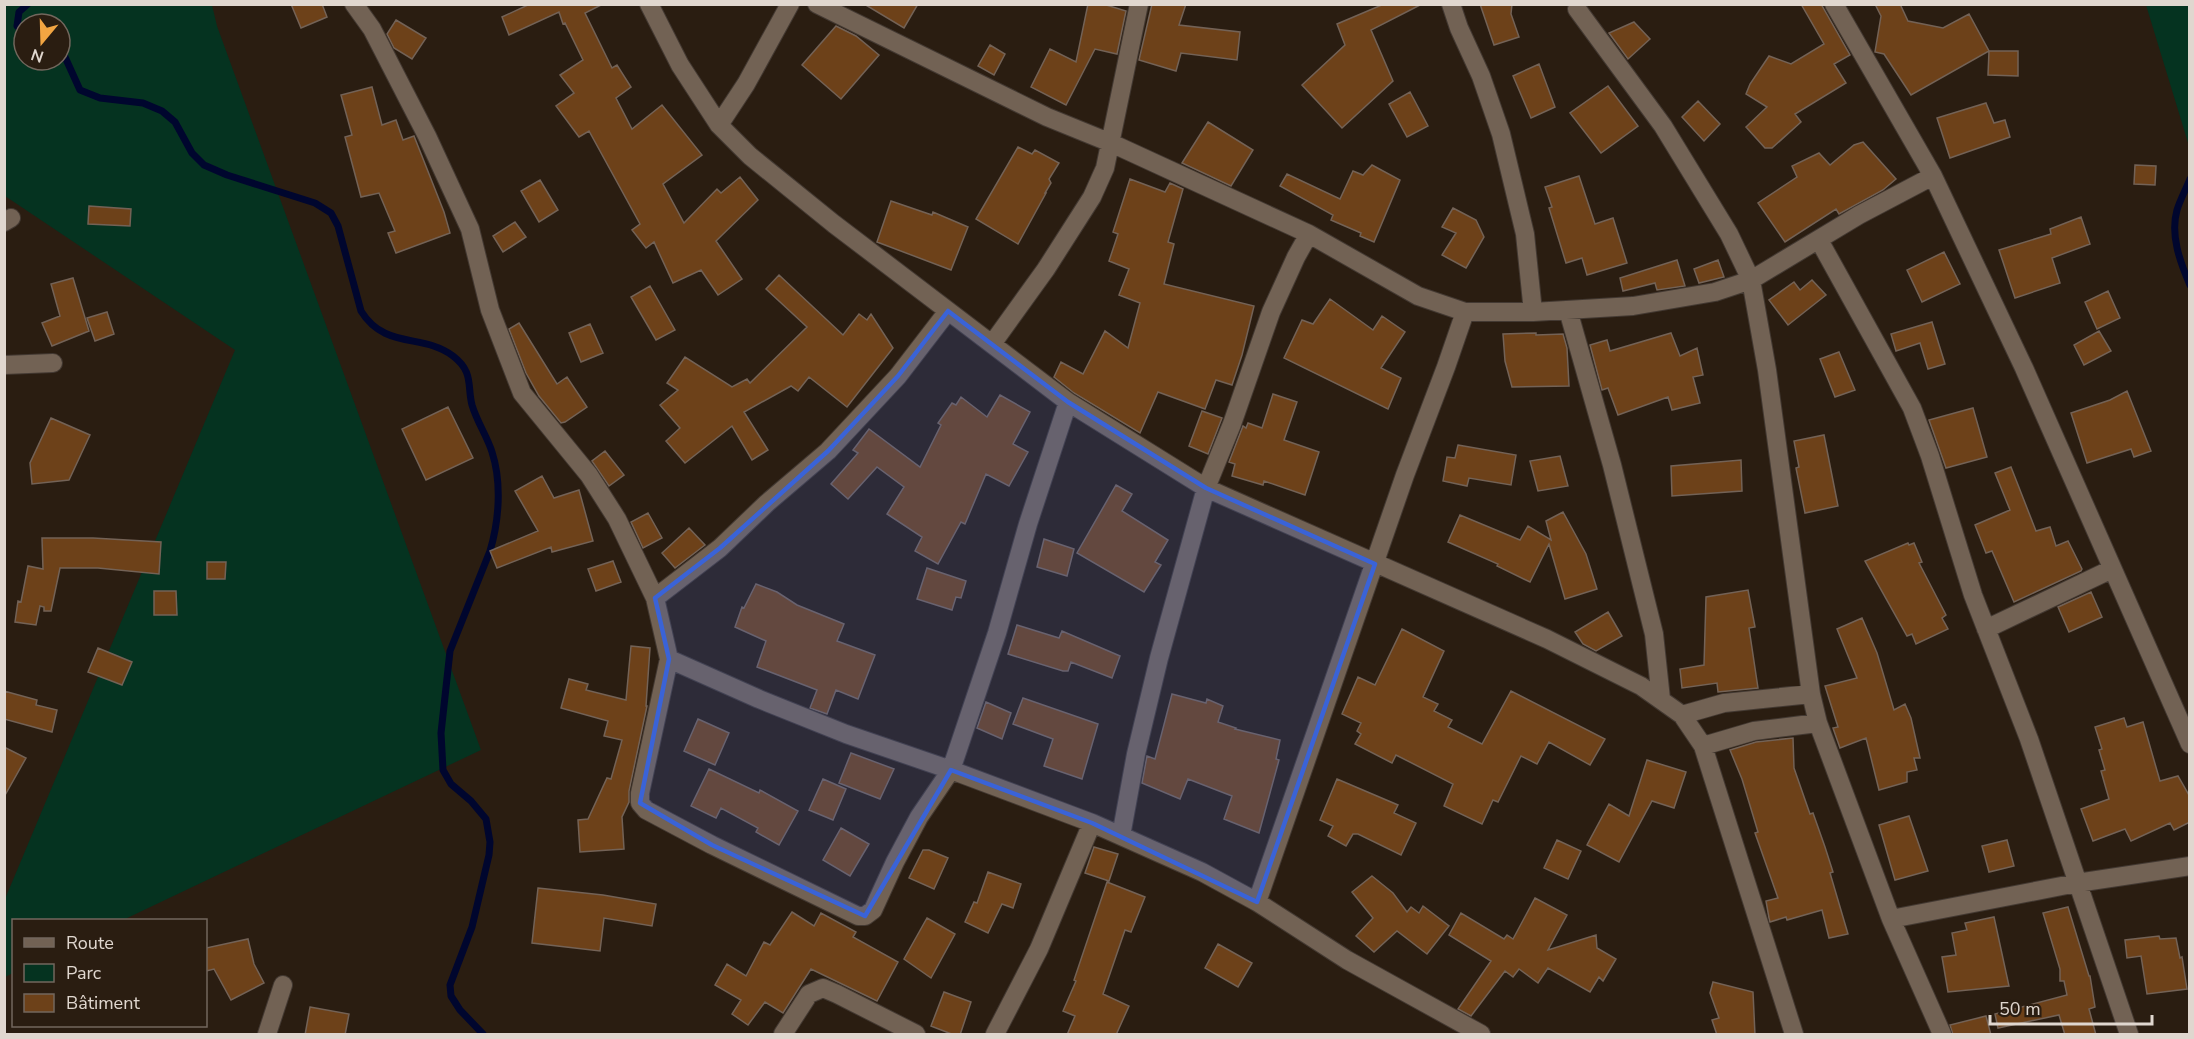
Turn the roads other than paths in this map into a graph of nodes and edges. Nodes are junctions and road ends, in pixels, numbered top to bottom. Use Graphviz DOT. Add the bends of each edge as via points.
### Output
graph roads {
  1 [pos="354,4"];
  2 [pos="649,4"];
  3 [pos="790,4"];
  4 [pos="817,4"];
  5 [pos="1139,4"];
  6 [pos="1451,4"];
  7 [pos="1834,4"];
  8 [pos="1577,9"];
  9 [pos="719,125"];
  10 [pos="1111,143"];
  11 [pos="1933,176"];
  12 [pos="1309,234"];
  13 [pos="1819,240"];
  14 [pos="1751,280"];
  15 [pos="1568,310"];
  16 [pos="948,311"];
  17 [pos="1465,312"];
  18 [pos="1533,312"];
  19 [pos="992,344"];
  20 [pos="53,363"];
  21 [pos="4,365"];
  22 [pos="1068,402"];
  23 [pos="1206,488"];
  24 [pos="1375,564"];
  25 [pos="2112,569"];
  26 [pos="655,598"];
  27 [pos="1986,629"];
  28 [pos="669,659"];
  29 [pos="1811,694"];
  30 [pos="1661,699"];
  31 [pos="1682,715"];
  32 [pos="1818,723"];
  33 [pos="2190,744"];
  34 [pos="1702,746"];
  35 [pos="951,770"];
  36 [pos="1092,823"];
  37 [pos="1121,836"];
  38 [pos="2190,866"];
  39 [pos="2077,883"];
  40 [pos="1257,902"];
  41 [pos="1891,919"];
  42 [pos="283,985"];
  43 [pos="267,1035"];
  44 [pos="783,1035"];
  45 [pos="916,1035"];
  46 [pos="995,1035"];
  47 [pos="1481,1035"];
  48 [pos="1794,1035"];
  49 [pos="1942,1035"];
  50 [pos="2129,1035"];
  1 -- 26 [label="street" via="377,38 470,229 490,310 522,393 589,475 617,519"];
  2 -- 9 [label="street" via="680,65"];
  3 -- 9 [label="street"];
  4 -- 10 [label="street" via="1047,117"];
  5 -- 10 [label="street"];
  6 -- 18 [label="street" via="1501,134 1525,234"];
  7 -- 11 [label="street"];
  8 -- 14 [label="street" via="1663,126 1729,234"];
  9 -- 16 [label="street" via="750,156"];
  10 -- 12 [label="street"];
  10 -- 19 [label="street" via="1092,197"];
  11 -- 13 [label="street" via="1859,214"];
  11 -- 25 [label="street" via="2024,368"];
  12 -- 17 [label="street" via="1418,296"];
  12 -- 23 [label="street" via="1271,312"];
  13 -- 14 [label="street"];
  13 -- 27 [label="street" via="1912,408"];
  14 -- 15 [label="street" via="1715,292 1633,306"];
  14 -- 29 [label="street"];
  15 -- 18 [label="street"];
  15 -- 30 [label="street" via="1654,634"];
  16 -- 19 [label="street"];
  16 -- 26 [label="street" via="898,376 828,451 720,548"];
  17 -- 18 [label="street"];
  17 -- 24 [label="street"];
  19 -- 22 [label="street"];
  20 -- 21 [label="street"];
  22 -- 23 [label="street"];
  22 -- 35 [label="street"];
  23 -- 24 [label="street"];
  23 -- 37 [label="street" via="1159,658"];
  24 -- 30 [label="street" via="1547,639"];
  24 -- 40 [label="street"];
  25 -- 27 [label="street"];
  25 -- 33 [label="street"];
  26 -- 28 [label="street"];
  27 -- 39 [label="street" via="2029,739"];
  28 -- 35 [label="street" via="846,734"];
  28 -- 35 [label="street" via="640,803 711,845 858,916 873,910 919,817"];
  29 -- 31 [label="street" via="1724,703"];
  29 -- 32 [label="street"];
  30 -- 31 [label="street"];
  31 -- 34 [label="street"];
  32 -- 34 [label="street" via="1754,731"];
  32 -- 41 [label="street"];
  34 -- 48 [label="street"];
  35 -- 36 [label="street"];
  36 -- 37 [label="street"];
  36 -- 46 [label="street" via="1039,949"];
  37 -- 40 [label="street"];
  38 -- 39 [label="street"];
  39 -- 41 [label="street"];
  39 -- 50 [label="street"];
  40 -- 47 [label="street" via="1347,960"];
  41 -- 49 [label="street"];
  42 -- 43 [label="street"];
  44 -- 45 [label="street" via="809,994 823,988"];
}
